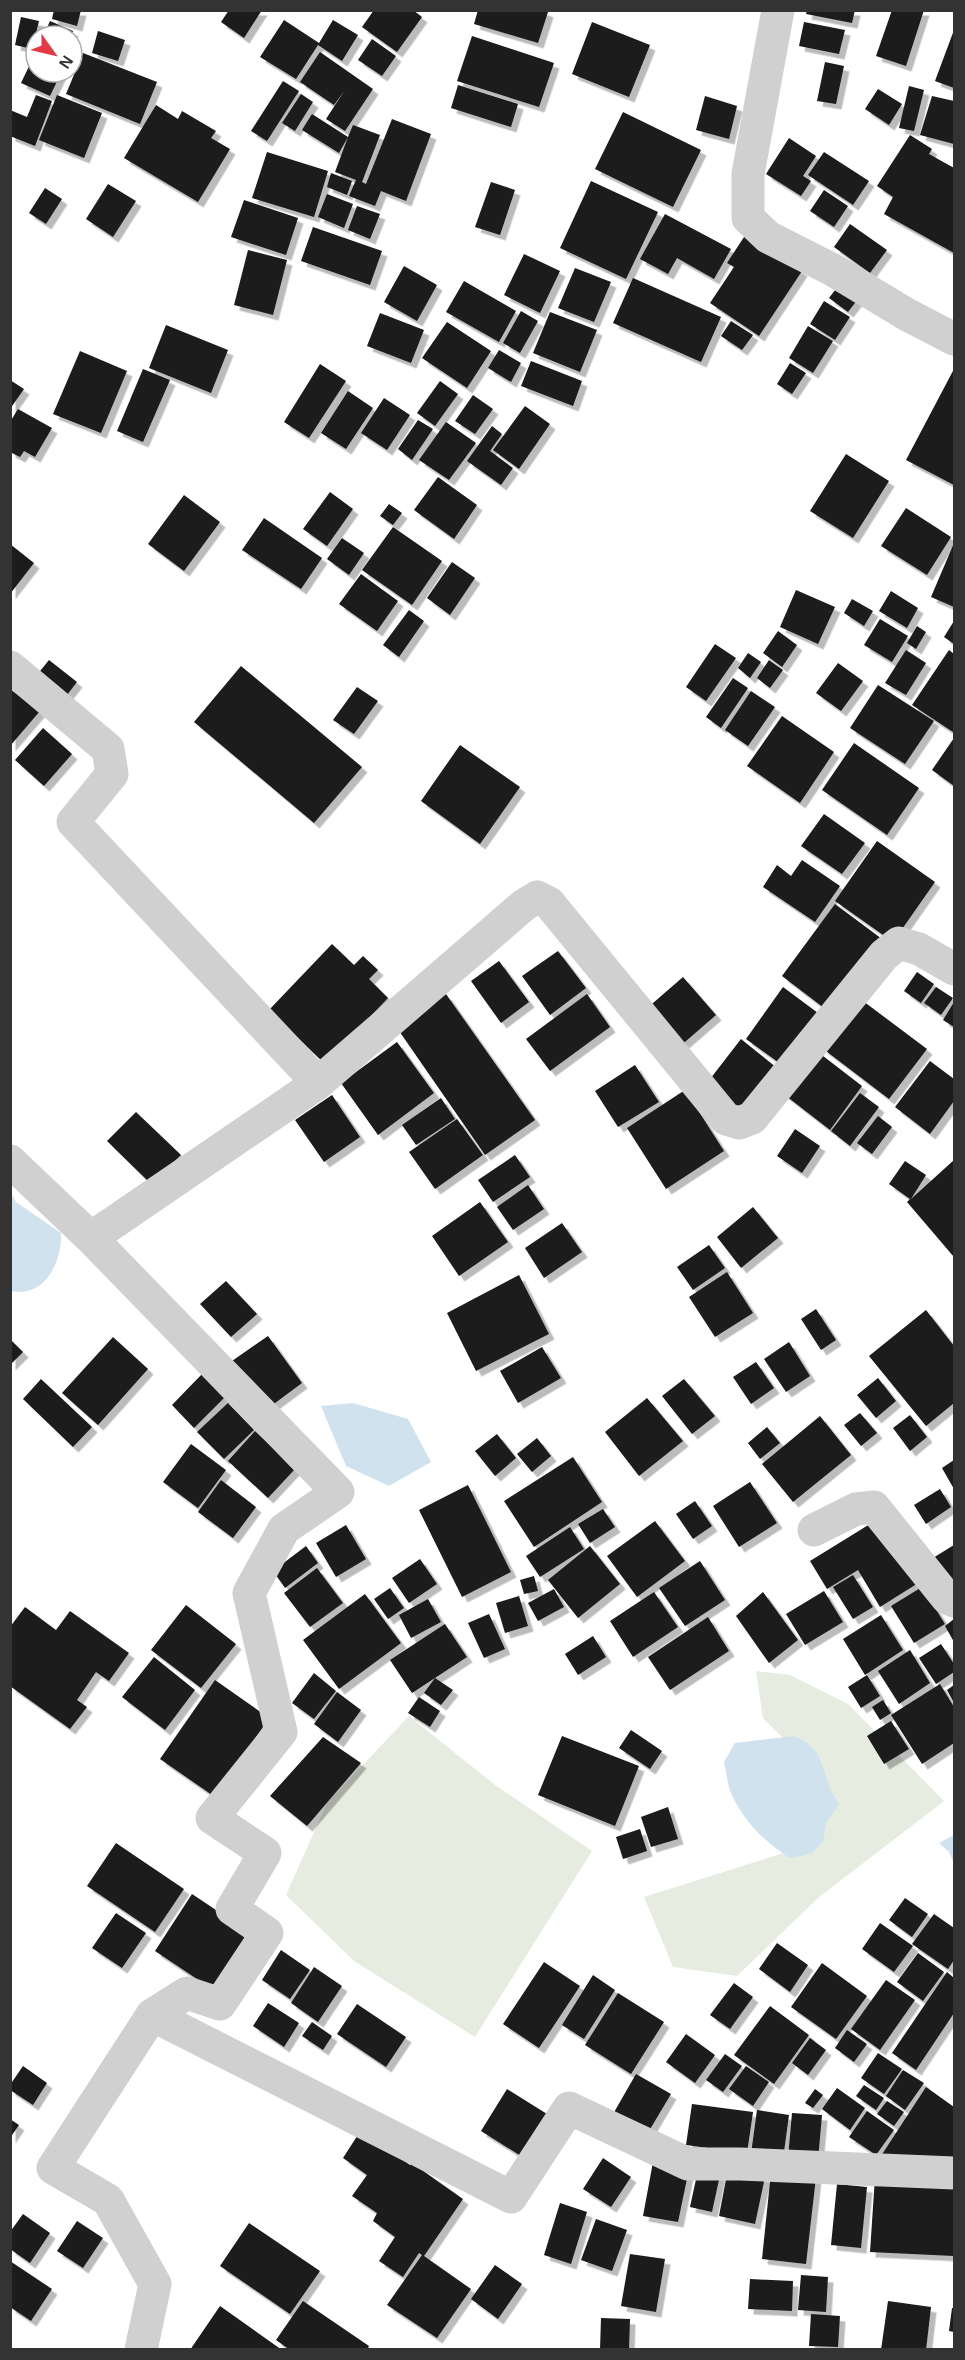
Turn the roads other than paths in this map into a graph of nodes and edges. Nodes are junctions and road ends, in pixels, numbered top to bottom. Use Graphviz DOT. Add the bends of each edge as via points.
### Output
graph roads {
  1 [pos="778,10"];
  2 [pos="954,339"];
  3 [pos="10,667"];
  4 [pos="954,969"];
  5 [pos="318,1083"];
  6 [pos="10,1161"];
  7 [pos="92,1238"];
  8 [pos="814,1530"];
  9 [pos="954,1601"];
  10 [pos="152,2015"];
  11 [pos="954,2173"];
  12 [pos="141,2349"];
  1 -- 2 [label="street" via="748,174 748,218 768,237"];
  3 -- 5 [label="street" via="108,749 112,774 73,822"];
  4 -- 5 [label="street" via="920,949 899,943 884,955 752,1118 739,1123 726,1119 549,903 537,897"];
  5 -- 7 [label="street"];
  6 -- 7 [label="street"];
  7 -- 10 [label="street" via="338,1492 284,1529 249,1593 281,1732 212,1818 265,1853 232,1909 267,1933 220,2004 188,1993"];
  8 -- 9 [label="street" via="856,1509 873,1507 947,1598"];
  10 -- 11 [label="street" via="511,2197 569,2108 688,2164"];
  10 -- 12 [label="street" via="53,2168 108,2200 155,2284"];
}
